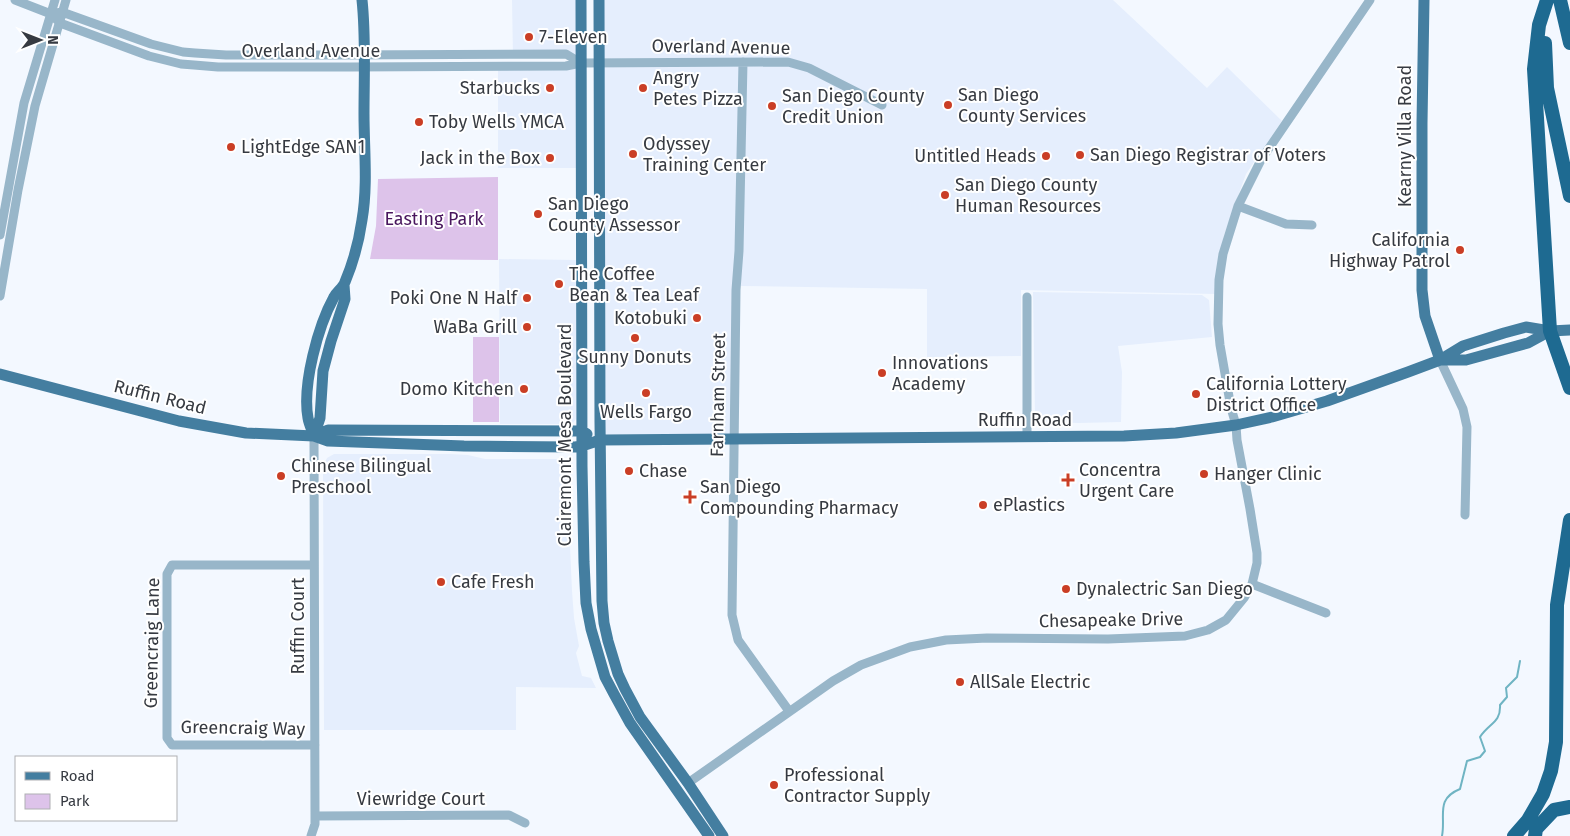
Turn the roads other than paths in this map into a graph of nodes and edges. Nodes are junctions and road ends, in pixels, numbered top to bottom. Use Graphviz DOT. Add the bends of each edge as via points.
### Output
graph roads {
  1 [pos="15,0"];
  2 [pos="55,0"];
  3 [pos="66,0"];
  4 [pos="362,0"];
  5 [pos="581,0"];
  6 [pos="599,0"];
  7 [pos="1370,0"];
  8 [pos="1424,0"];
  9 [pos="1549,0"];
  10 [pos="1560,0"];
  11 [pos="62,12"];
  12 [pos="51,14"];
  13 [pos="60,23"];
  14 [pos="1570,43"];
  15 [pos="364,61"];
  16 [pos="581,62"];
  17 [pos="742,62"];
  18 [pos="598,63"];
  19 [pos="882,105"];
  20 [pos="15,149"];
  21 [pos="23,167"];
  22 [pos="1570,196"];
  23 [pos="6,199"];
  24 [pos="1238,206"];
  25 [pos="14,214"];
  26 [pos="1312,225"];
  27 [pos="0,235"];
  28 [pos="0,296"];
  29 [pos="1027,297"];
  30 [pos="1569,330"];
  31 [pos="1550,331"];
  32 [pos="1440,360"];
  33 [pos="0,374"];
  34 [pos="1570,388"];
  35 [pos="1236,425"];
  36 [pos="582,431"];
  37 [pos="314,436"];
  38 [pos="1028,437"];
  39 [pos="734,439"];
  40 [pos="600,440"];
  41 [pos="582,446"];
  42 [pos="1465,515"];
  43 [pos="1570,520"];
  44 [pos="314,564"];
  45 [pos="1252,584"];
  46 [pos="1326,612"];
  47 [pos="789,711"];
  48 [pos="170,743"];
  49 [pos="315,745"];
  50 [pos="688,783"];
  51 [pos="1570,807"];
  52 [pos="315,816"];
  53 [pos="525,823"];
  54 [pos="311,836"];
  55 [pos="709,836"];
  56 [pos="723,836"];
  57 [pos="1514,836"];
  58 [pos="1535,836"];
  1 -- 12 [label="street, Overland Avenue"];
  2 -- 12 [label="street"];
  3 -- 11 [label="street"];
  4 -- 15 [label="main road"];
  5 -- 16 [label="main road, Clairemont Mesa Boulevard"];
  6 -- 18 [label="main road, Clairemont Mesa Boulevard"];
  7 -- 24 [label="street, Chesapeake Drive" via="1261,160"];
  8 -- 32 [label="main road, Kearny Villa Road" via="1422,290 1426,316"];
  9 -- 22 [label="highway" via="1544,48 1547,88"];
  9 -- 31 [label="highway" via="1539,25 1534,69"];
  10 -- 14 [label="highway"];
  11 -- 12 [label="street"];
  11 -- 13 [label="street"];
  11 -- 15 [label="street, Overland Avenue" via="183,52"];
  12 -- 13 [label="street, Overland Avenue"];
  12 -- 20 [label="street" via="24,104"];
  13 -- 15 [label="street, Overland Avenue" via="149,56 181,64 218,67"];
  13 -- 21 [label="street" via="35,106"];
  15 -- 16 [label="street, Overland Avenue" via="566,54"];
  15 -- 37 [label="main road" via="362,220 354,257 344,285 335,295 317,338 310,367 308,417"];
  16 -- 18 [label="street, Overland Avenue"];
  16 -- 36 [label="main road, Clairemont Mesa Boulevard"];
  17 -- 18 [label="street, Overland Avenue"];
  17 -- 19 [label="street, Overland Avenue" via="798,64"];
  17 -- 39 [label="street, Farnham Street"];
  18 -- 40 [label="main road, Clairemont Mesa Boulevard"];
  20 -- 21 [label="street"];
  20 -- 23 [label="street"];
  21 -- 25 [label="street"];
  23 -- 25 [label="street"];
  23 -- 27 [label="street"];
  24 -- 26 [label="street" via="1286,224"];
  24 -- 35 [label="street, Chesapeake Drive" via="1223,254 1218,324"];
  25 -- 28 [label="street"];
  29 -- 38 [label="street"];
  30 -- 31 [label="main road"];
  31 -- 32 [label="main road" via="1526,327 1463,346"];
  31 -- 34 [label="highway"];
  32 -- 35 [label="main road, Ruffin Road" via="1328,401"];
  32 -- 42 [label="street" via="1463,409 1466,428"];
  33 -- 37 [label="main road, Ruffin Road" via="214,428"];
  35 -- 38 [label="main road, Ruffin Road" via="1124,436"];
  35 -- 45 [label="street, Chesapeake Drive" via="1256,545 1257,563"];
  36 -- 37 [label="main road, Ruffin Road" via="328,430"];
  36 -- 40 [label="main road, Ruffin Road"];
  36 -- 41 [label="main road, Clairemont Mesa Boulevard"];
  37 -- 41 [label="main road, Ruffin Road" via="346,442"];
  37 -- 44 [label="street, Ruffin Court"];
  38 -- 39 [label="main road, Ruffin Road"];
  39 -- 40 [label="main road, Ruffin Road"];
  39 -- 47 [label="street, Farnham Street" via="732,615 738,640"];
  40 -- 41 [label="main road, Ruffin Road"];
  40 -- 50 [label="main road, Clairemont Mesa Boulevard" via="602,601 608,642 618,674 640,717"];
  41 -- 55 [label="main road, Clairemont Mesa Boulevard" via="586,602 605,677 630,723"];
  43 -- 57 [label="highway" via="1557,605 1556,742 1551,771 1543,794"];
  44 -- 48 [label="street, Greencraig Lane" via="172,565 166,574 167,738"];
  44 -- 49 [label="street, Ruffin Court"];
  45 -- 46 [label="street"];
  45 -- 47 [label="street, Chesapeake Drive" via="1226,620 1208,630 1186,636 987,638 928,643 861,665"];
  47 -- 50 [label="street, Chesapeake Drive"];
  48 -- 49 [label="street, Greencraig Way"];
  49 -- 52 [label="street, Ruffin Court"];
  50 -- 56 [label="main road, Clairemont Mesa Boulevard"];
  51 -- 58 [label="highway" via="1554,810 1536,829"];
  52 -- 53 [label="street, Viewridge Court" via="510,815"];
  52 -- 54 [label="street, Ruffin Court"];
}
